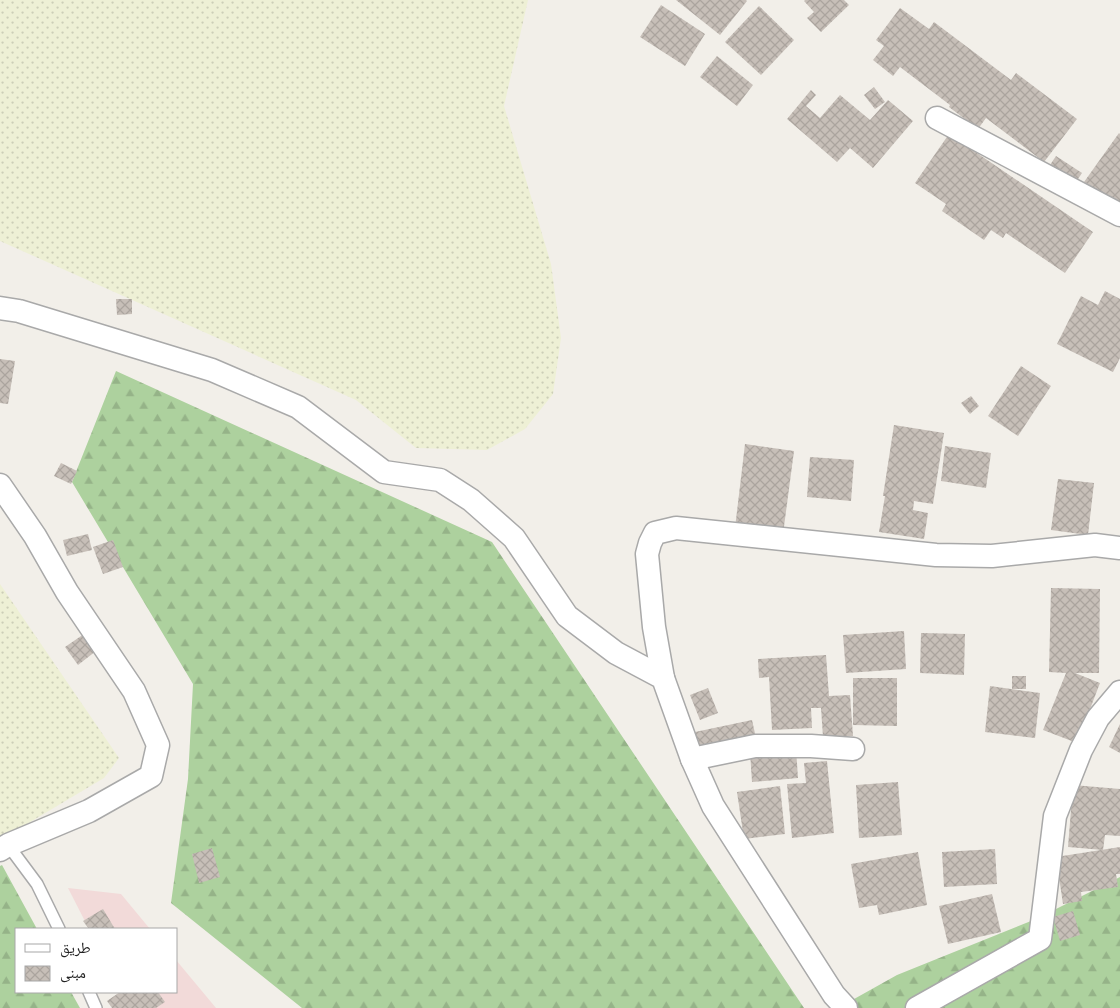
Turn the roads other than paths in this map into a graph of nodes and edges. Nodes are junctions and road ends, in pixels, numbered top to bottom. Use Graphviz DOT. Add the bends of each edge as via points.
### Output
graph roads {
  1 [pos="937,118"];
  2 [pos="1120,215"];
  3 [pos="0,308"];
  4 [pos="0,485"];
  5 [pos="1120,548"];
  6 [pos="663,678"];
  7 [pos="1120,692"];
  8 [pos="854,749"];
  9 [pos="692,759"];
  10 [pos="4,848"];
  11 [pos="59,928"];
  12 [pos="89,993"];
  13 [pos="96,1008"];
  14 [pos="846,1008"];
  15 [pos="917,1008"];
  1 -- 2 [label="street"];
  3 -- 6 [label="street" via="212,370 298,407 384,472 440,480 471,500 514,538 567,616 616,653"];
  4 -- 10 [label="street" via="134,691 158,745 151,776 89,811"];
  5 -- 6 [label="street" via="1095,545 992,556 936,555 676,528 655,533 648,554 654,627"];
  6 -- 9 [label="street"];
  7 -- 15 [label="street" via="1098,718 1080,750 1055,816 1040,939"];
  8 -- 9 [label="street" via="755,746"];
  9 -- 14 [label="street" via="713,806 834,996"];
  10 -- 11 [label="lane" via="37,884"];
  12 -- 13 [label="lane"];
}
